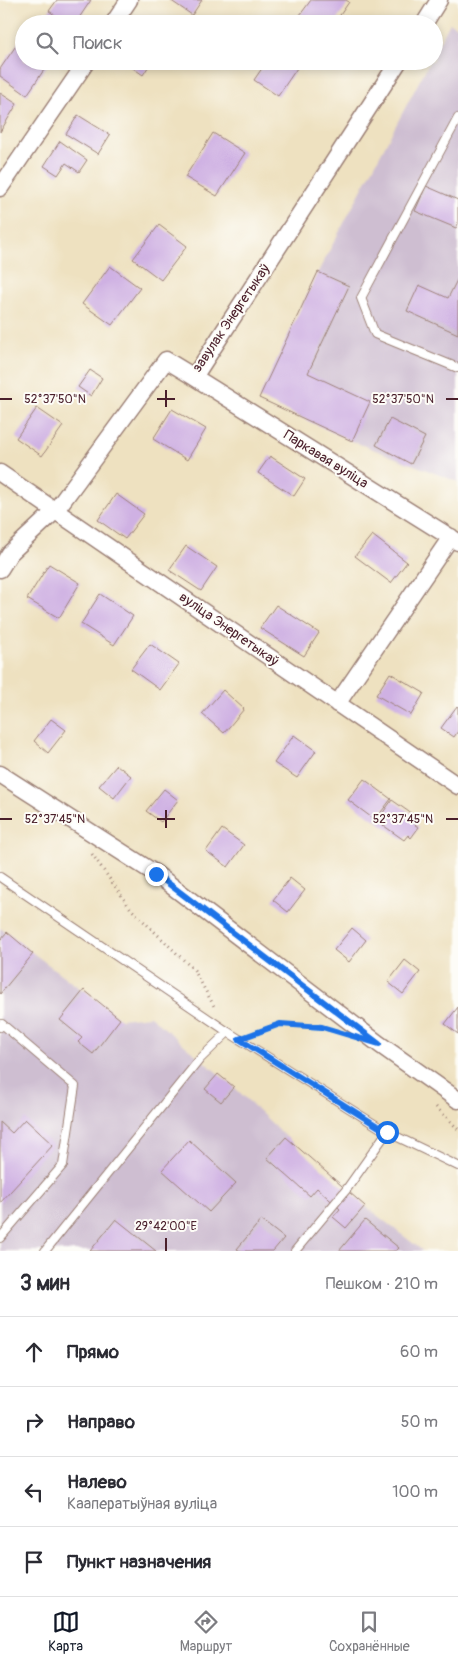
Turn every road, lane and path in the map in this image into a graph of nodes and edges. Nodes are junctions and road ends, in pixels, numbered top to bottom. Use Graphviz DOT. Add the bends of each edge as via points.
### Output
graph roads {
  1 [pos="129,0"];
  2 [pos="439,0"];
  3 [pos="119,15"];
  4 [pos="430,15"];
  5 [pos="81,70"];
  6 [pos="393,70"];
  7 [pos="458,118"];
  8 [pos="0,188"];
  9 [pos="458,368"];
  10 [pos="194,377"];
  11 [pos="0,473"];
  12 [pos="56,510"];
  13 [pos="454,539"];
  14 [pos="0,569"];
  15 [pos="337,704"];
  16 [pos="0,774"];
  17 [pos="458,786"];
  18 [pos="88,848"];
  19 [pos="0,877"];
  20 [pos="0,1026"];
  21 [pos="332,1030"];
  22 [pos="228,1032"];
  23 [pos="239,1039"];
  24 [pos="458,1100"];
  25 [pos="431,1102"];
  26 [pos="458,1129"];
  27 [pos="387,1132"];
  28 [pos="458,1166"];
  29 [pos="0,1238"];
  30 [pos="46,1251"];
  31 [pos="294,1251"];
  1 -- 3 [label="street"];
  2 -- 4 [label="street"];
  5 -- 8 [label="street"];
  6 -- 10 [label="street, завулак Энергетыкаў"];
  7 -- 9 [label="lane" via="361,298 375,334"];
  10 -- 12 [label="street, завулак Энергетыкаў" via="166,360"];
  10 -- 13 [label="street, Паркавая вуліца"];
  11 -- 12 [label="street, вуліца Энергетыкаў"];
  12 -- 14 [label="street, завулак Энергетыкаў" via="10,554"];
  12 -- 15 [label="street, вуліца Энергетыкаў"];
  13 -- 15 [label="street"];
  15 -- 17 [label="street, вуліца Энергетыкаў"];
  16 -- 24 [label="street" via="156,874"];
  18 -- 22 [label="path" via="131,909 194,970"];
  19 -- 22 [label="lane"];
  20 -- 29 [label="lane" via="2,1024 75,1086 63,1165"];
  21 -- 23 [label="path" via="280,1024"];
  22 -- 23 [label="lane"];
  22 -- 30 [label="lane" via="200,1059"];
  23 -- 27 [label="lane"];
  25 -- 26 [label="path"];
  27 -- 28 [label="lane"];
  27 -- 31 [label="lane" via="346,1190"];
}
